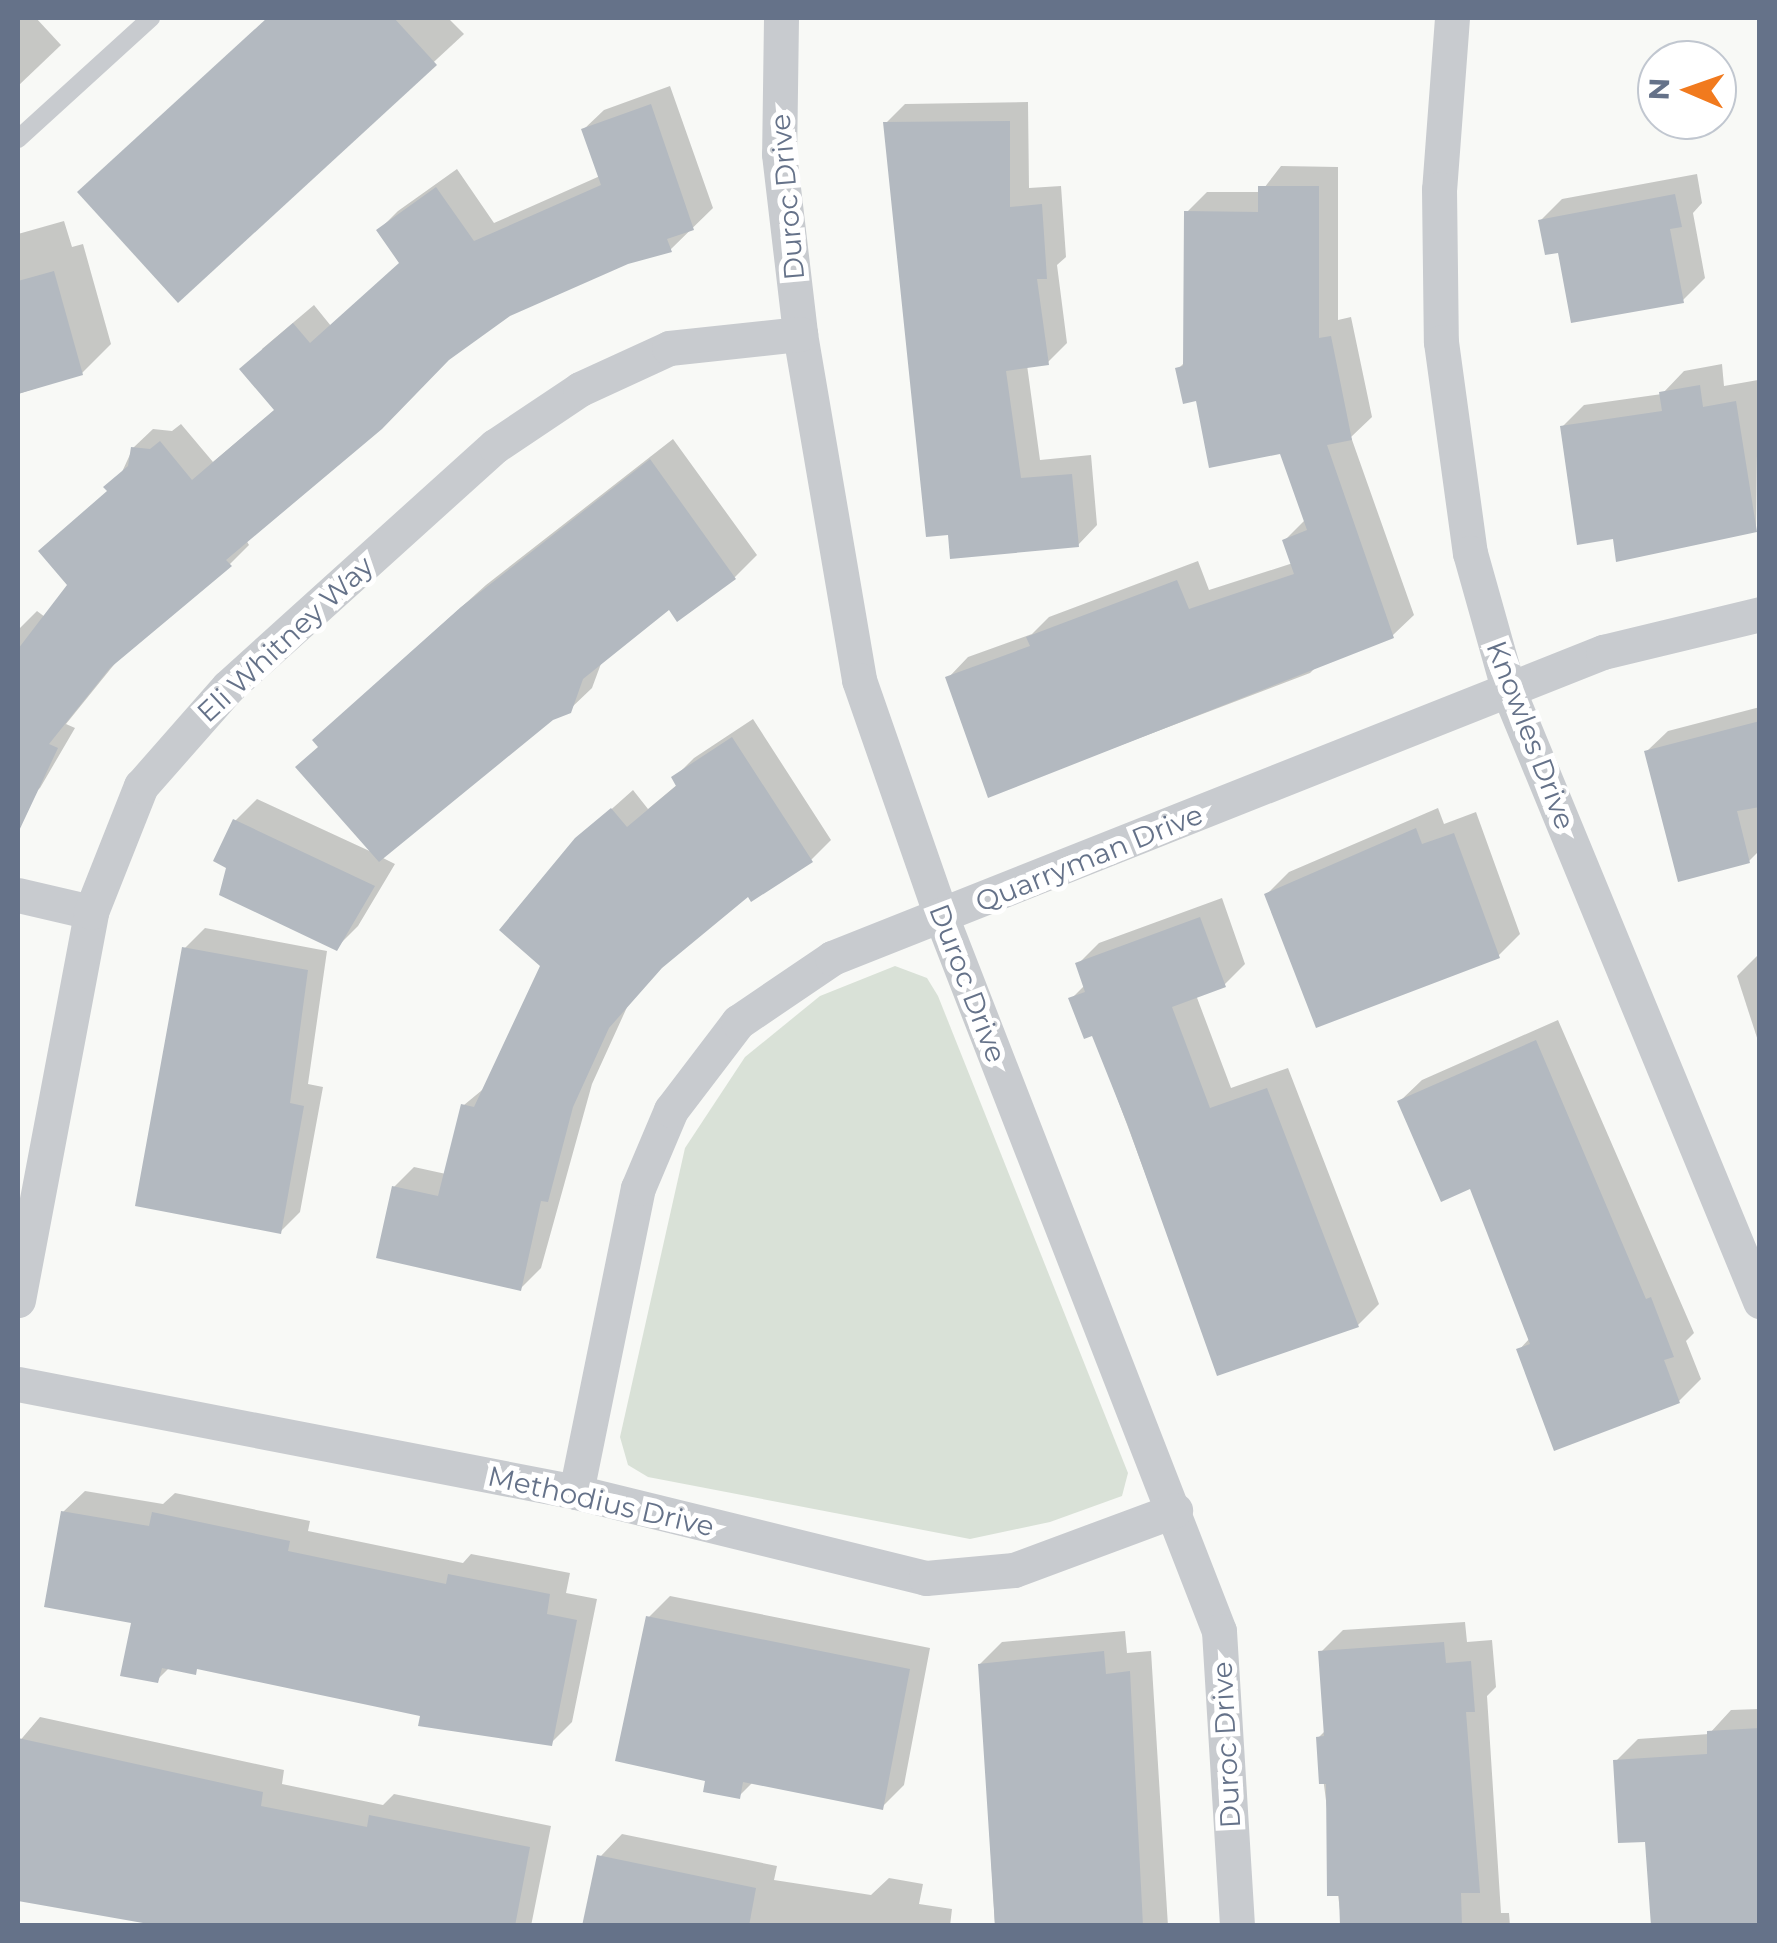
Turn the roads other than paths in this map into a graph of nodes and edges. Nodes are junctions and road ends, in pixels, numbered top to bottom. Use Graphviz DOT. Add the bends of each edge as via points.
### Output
graph roads {
  1 [pos="151,18"];
  2 [pos="781,18"];
  3 [pos="1452,18"];
  4 [pos="18,140"];
  5 [pos="800,334"];
  6 [pos="1760,614"];
  7 [pos="1509,692"];
  8 [pos="18,895"];
  9 [pos="91,912"];
  10 [pos="941,916"];
  11 [pos="18,1300"];
  12 [pos="1760,1301"];
  13 [pos="18,1384"];
  14 [pos="576,1492"];
  15 [pos="1176,1510"];
  16 [pos="1236,1926"];
  1 -- 4 [label="lane"];
  2 -- 5 [label="street, Duroc Drive" via="779,154"];
  3 -- 7 [label="street, Knowles Drive" via="1440,189 1441,342 1470,553"];
  5 -- 9 [label="street, Eli Whitney Way" via="669,348 580,390 495,446 228,687 140,786"];
  5 -- 10 [label="street, Duroc Drive" via="858,680"];
  6 -- 7 [label="street, Quarryman Drive" via="1603,652"];
  7 -- 10 [label="street, Quarryman Drive"];
  7 -- 12 [label="street, Knowles Drive"];
  8 -- 9 [label="street"];
  9 -- 11 [label="street, Eli Whitney Way"];
  10 -- 14 [label="street, Quarryman Drive" via="832,958 738,1022 671,1110 638,1188"];
  10 -- 15 [label="street, Duroc Drive"];
  13 -- 14 [label="street, Methodius Drive"];
  14 -- 15 [label="street, Methodius Drive" via="926,1578 1014,1570"];
  15 -- 16 [label="street, Duroc Drive" via="1219,1631"];
}
